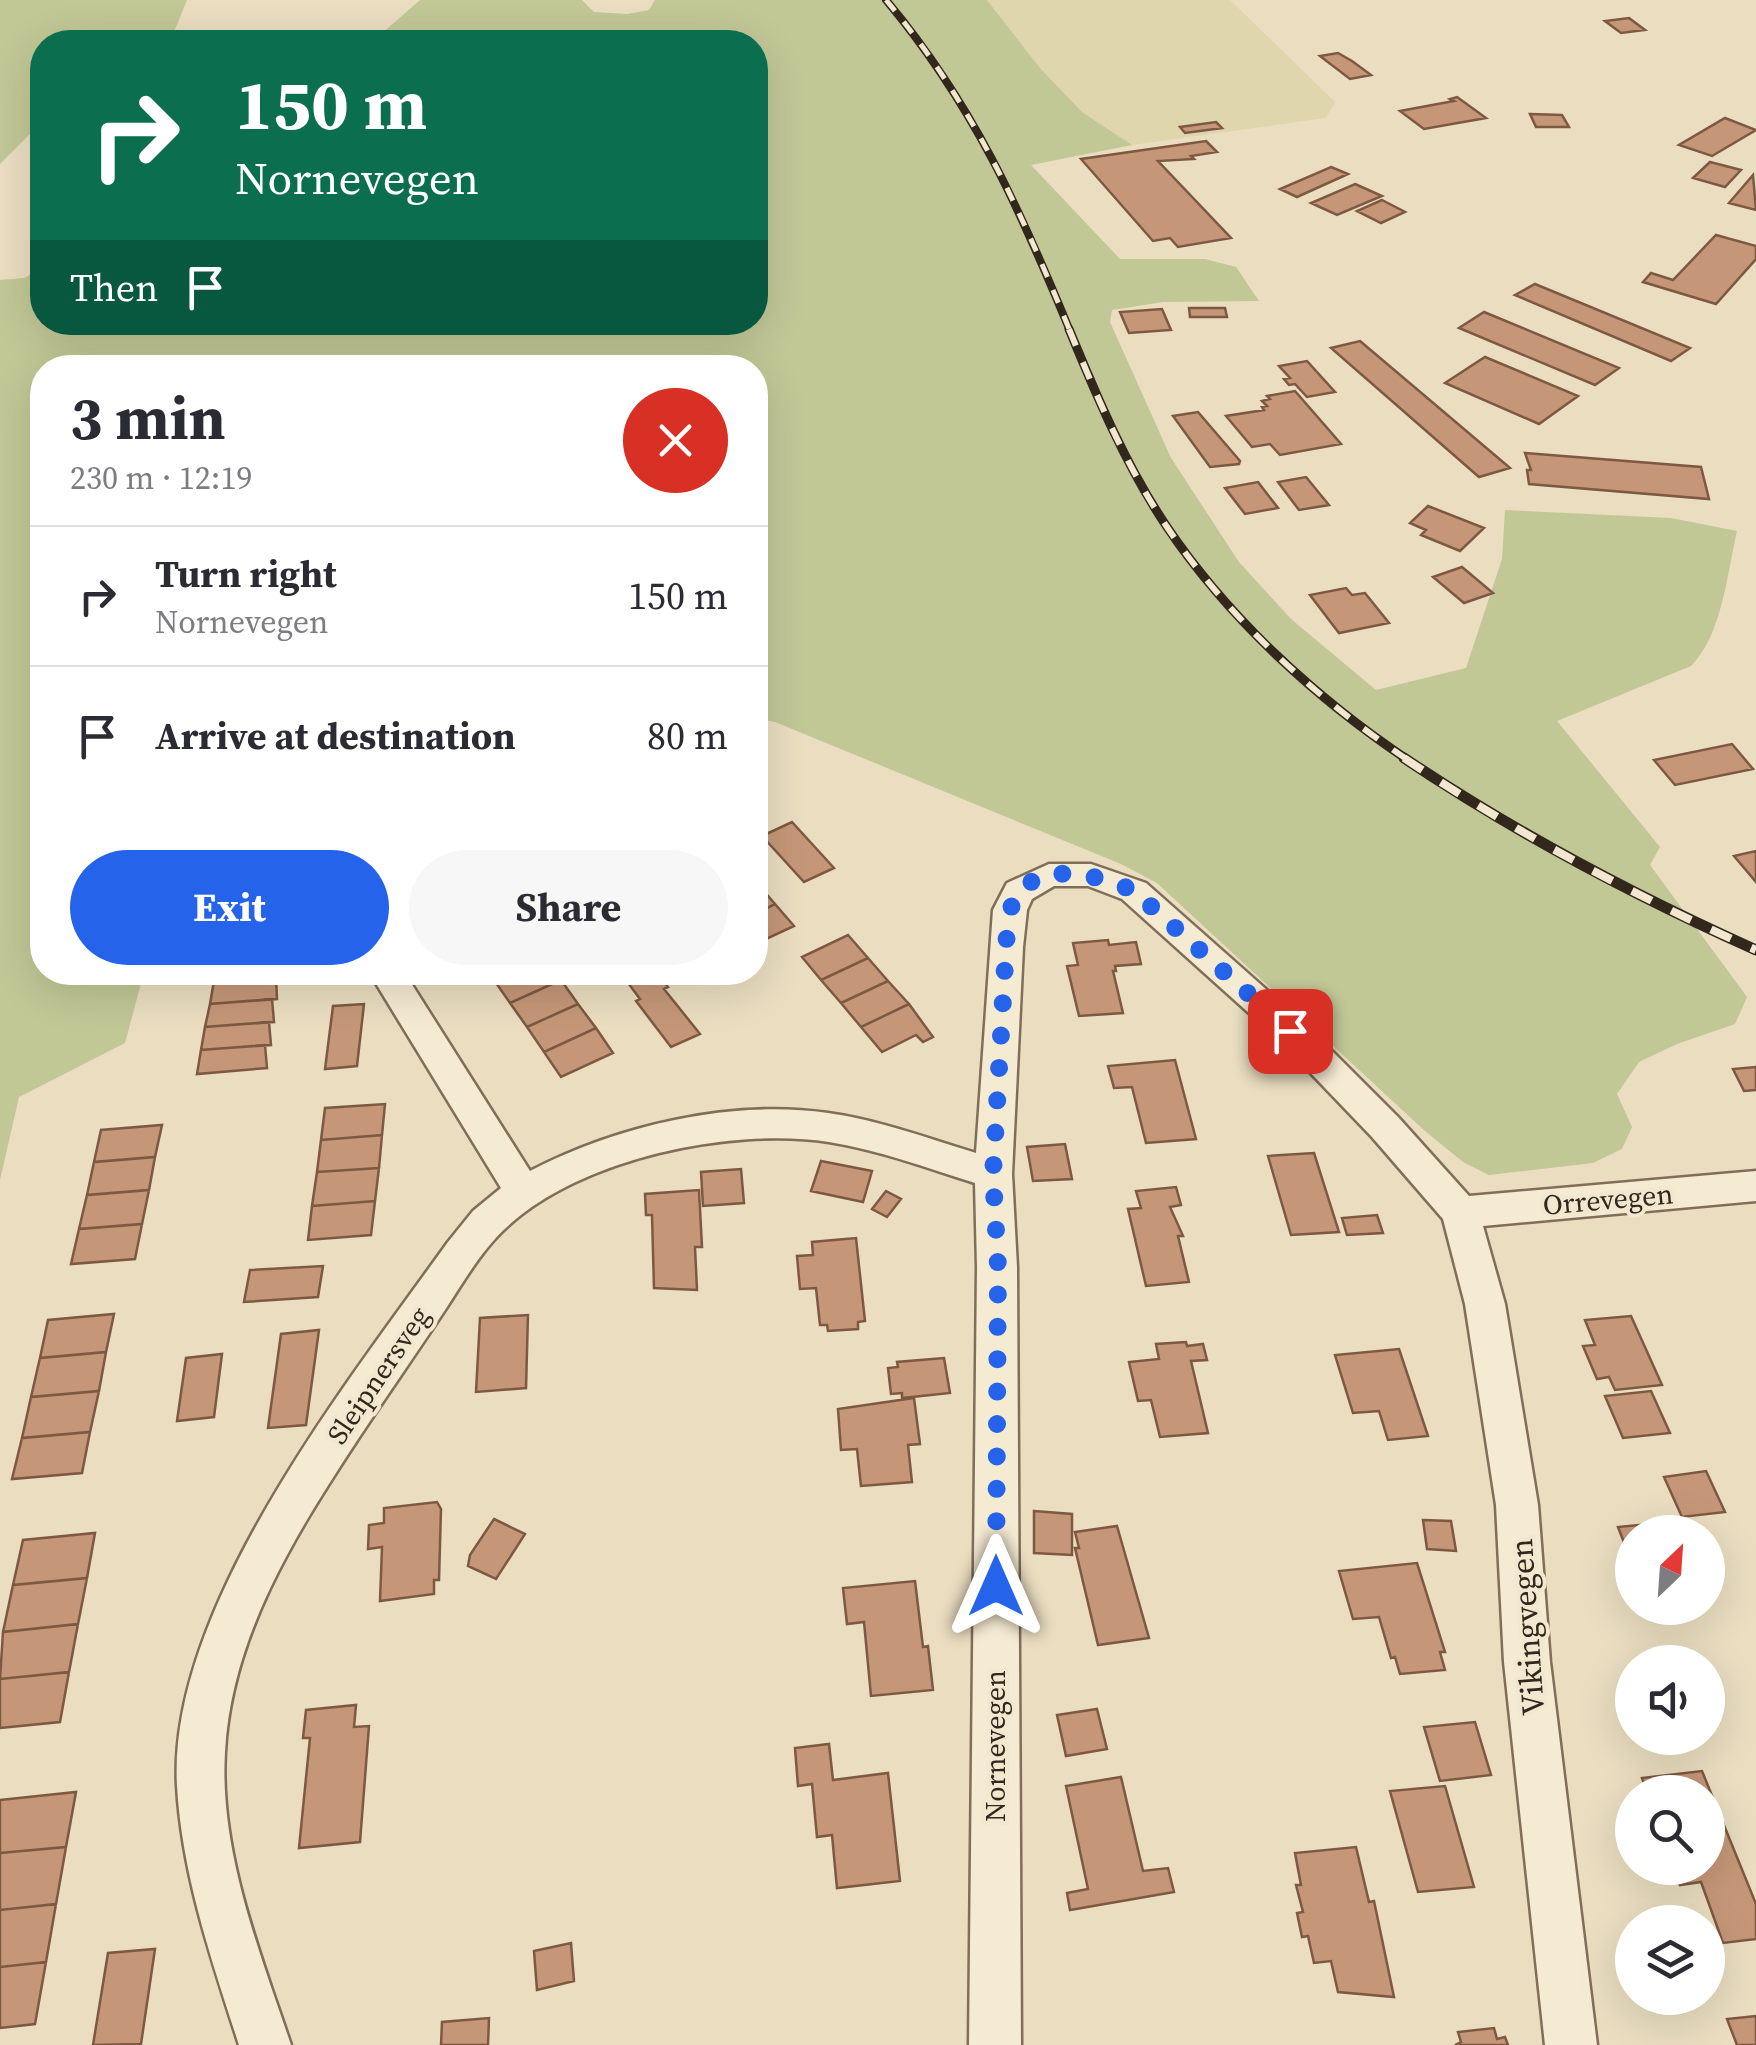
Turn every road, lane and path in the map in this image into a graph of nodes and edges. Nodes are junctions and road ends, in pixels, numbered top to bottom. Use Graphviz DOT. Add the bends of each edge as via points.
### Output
graph roads {
  1 [pos="394,985"];
  2 [pos="993,1174"];
  3 [pos="1756,1186"];
  4 [pos="522,1190"];
  5 [pos="1460,1212"];
  6 [pos="266,2045"];
  7 [pos="995,2045"];
  8 [pos="1572,2045"];
  1 -- 4 [label="street"];
  2 -- 4 [label="street, Sleipnersveg" via="857,1134 761,1125 603,1156"];
  2 -- 5 [label="street, Nornevegen" via="1010,910 1032,883 1078,874 1111,880 1154,906 1304,1045"];
  2 -- 7 [label="street, Nornevegen"];
  3 -- 5 [label="street, Orrevegen"];
  4 -- 6 [label="street, Sleipnersveg" via="468,1244 309,1477 256,1568 211,1680 201,1754 208,1828 233,1946"];
  5 -- 8 [label="street, Vikingvegen" via="1484,1304 1517,1505 1527,1662"];
}
